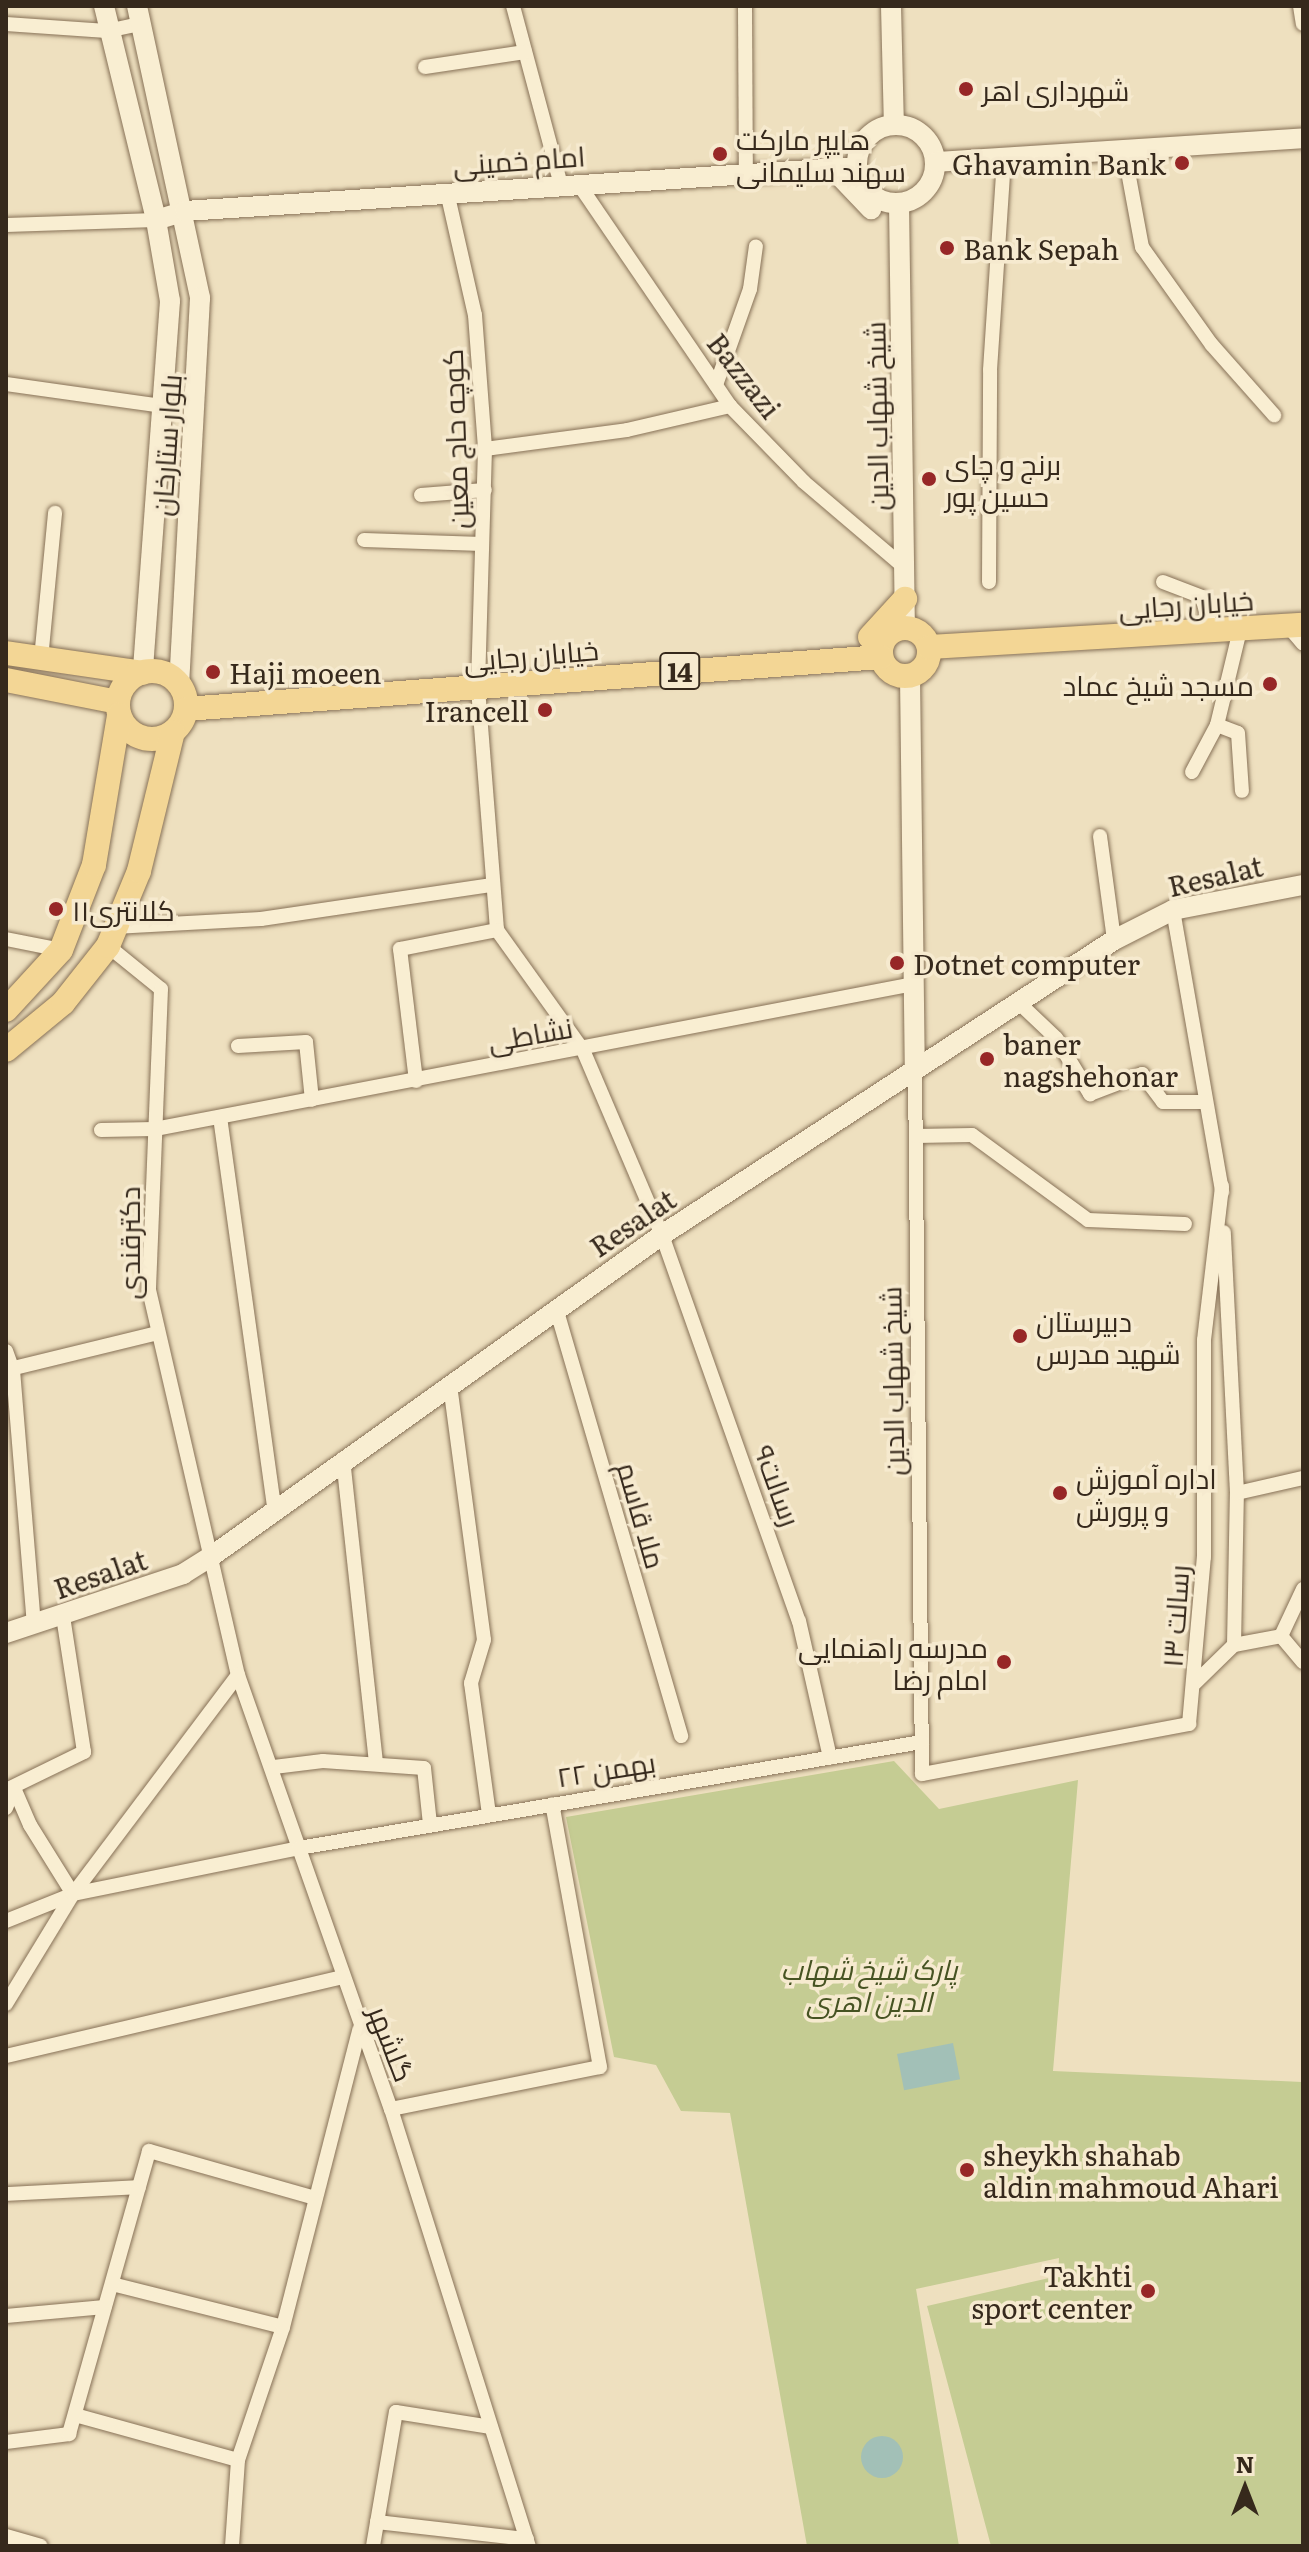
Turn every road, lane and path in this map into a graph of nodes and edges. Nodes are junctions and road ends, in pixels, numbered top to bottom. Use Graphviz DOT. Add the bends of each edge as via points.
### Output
graph roads {
  1 [pos="104,6"];
  2 [pos="513,6"];
  3 [pos="745,6"];
  4 [pos="891,6"];
  5 [pos="1300,6"];
  6 [pos="138,15"];
  7 [pos="6,24"];
  8 [pos="1303,24"];
  9 [pos="107,31"];
  10 [pos="525,52"];
  11 [pos="425,67"];
  12 [pos="894,125"];
  13 [pos="1303,138"];
  14 [pos="1124,150"];
  15 [pos="1004,157"];
  16 [pos="936,162"];
  17 [pos="857,167"];
  18 [pos="832,168"];
  19 [pos="746,172"];
  20 [pos="570,184"];
  21 [pos="447,192"];
  22 [pos="899,203"];
  23 [pos="185,211"];
  24 [pos="156,220"];
  25 [pos="6,225"];
  26 [pos="899,225"];
  27 [pos="756,246"];
  28 [pos="6,384"];
  29 [pos="716,385"];
  30 [pos="163,406"];
  31 [pos="730,406"];
  32 [pos="1274,415"];
  33 [pos="485,449"];
  34 [pos="485,490"];
  35 [pos="421,495"];
  36 [pos="55,513"];
  37 [pos="364,540"];
  38 [pos="482,544"];
  39 [pos="905,568"];
  40 [pos="989,582"];
  41 [pos="1163,582"];
  42 [pos="905,599"];
  43 [pos="905,628"];
  44 [pos="1240,630"];
  45 [pos="1298,632"];
  46 [pos="1212,633"];
  47 [pos="929,647"];
  48 [pos="6,653"];
  49 [pos="852,656"];
  50 [pos="881,657"];
  51 [pos="41,659"];
  52 [pos="143,673"];
  53 [pos="910,676"];
  54 [pos="6,680"];
  55 [pos="179,684"];
  56 [pos="478,688"];
  57 [pos="119,708"];
  58 [pos="186,709"];
  59 [pos="1217,725"];
  60 [pos="173,732"];
  61 [pos="1192,772"];
  62 [pos="1242,791"];
  63 [pos="1100,836"];
  64 [pos="491,885"];
  65 [pos="1303,885"];
  66 [pos="1173,910"];
  67 [pos="497,930"];
  68 [pos="111,937"];
  69 [pos="6,939"];
  70 [pos="1114,940"];
  71 [pos="61,950"];
  72 [pos="914,984"];
  73 [pos="1018,1002"];
  74 [pos="6,1010"];
  75 [pos="238,1046"];
  76 [pos="6,1050"];
  77 [pos="583,1050"];
  78 [pos="915,1068"];
  79 [pos="416,1081"];
  80 [pos="312,1100"];
  81 [pos="1205,1102"];
  82 [pos="220,1117"];
  83 [pos="155,1129"];
  84 [pos="101,1130"];
  85 [pos="916,1136"];
  86 [pos="1222,1186"];
  87 [pos="1185,1224"];
  88 [pos="662,1235"];
  89 [pos="556,1308"];
  90 [pos="158,1333"];
  91 [pos="6,1351"];
  92 [pos="9,1370"];
  93 [pos="450,1385"];
  94 [pos="343,1459"];
  95 [pos="1303,1478"];
  96 [pos="1237,1493"];
  97 [pos="274,1508"];
  98 [pos="209,1558"];
  99 [pos="1303,1589"];
  100 [pos="63,1616"];
  101 [pos="34,1624"];
  102 [pos="6,1633"];
  103 [pos="1281,1636"];
  104 [pos="1234,1645"];
  105 [pos="1303,1662"];
  106 [pos="238,1675"];
  107 [pos="1195,1683"];
  108 [pos="681,1736"];
  109 [pos="922,1742"];
  110 [pos="830,1758"];
  111 [pos="376,1763"];
  112 [pos="274,1767"];
  113 [pos="10,1789"];
  114 [pos="552,1804"];
  115 [pos="6,1808"];
  116 [pos="489,1814"];
  117 [pos="430,1824"];
  118 [pos="299,1848"];
  119 [pos="73,1894"];
  120 [pos="6,1921"];
  121 [pos="343,1977"];
  122 [pos="6,2004"];
  123 [pos="359,2030"];
  124 [pos="6,2056"];
  125 [pos="391,2109"];
  126 [pos="139,2187"];
  127 [pos="6,2194"];
  128 [pos="315,2198"];
  129 [pos="112,2284"];
  130 [pos="105,2307"];
  131 [pos="6,2316"];
  132 [pos="283,2327"];
  133 [pos="75,2415"];
  134 [pos="491,2427"];
  135 [pos="6,2442"];
  136 [pos="238,2460"];
  137 [pos="377,2522"];
  138 [pos="6,2536"];
  139 [pos="528,2542"];
  140 [pos="41,2546"];
  141 [pos="232,2546"];
  142 [pos="373,2546"];
  1 -- 9 [label="main road, بلوار ستارخان"];
  2 -- 10 [label="street, Bazzazi"];
  3 -- 19 [label="street"];
  4 -- 12 [label="main road"];
  5 -- 8 [label="street"];
  6 -- 9 [label="street"];
  6 -- 23 [label="main road, بلوار ستارخان"];
  7 -- 9 [label="street"];
  9 -- 24 [label="main road, بلوار ستارخان"];
  10 -- 11 [label="street"];
  10 -- 20 [label="street, Bazzazi"];
  12 -- 16 [label="main road" via="927,139"];
  12 -- 17 [label="main road" via="871,134"];
  13 -- 14 [label="main road"];
  14 -- 15 [label="main road"];
  14 -- 32 [label="street" via="1142,247 1212,345"];
  15 -- 16 [label="main road"];
  15 -- 40 [label="street" via="990,370"];
  16 -- 22 [label="main road" via="929,185"];
  17 -- 18 [label="main road, امام خمینی"];
  17 -- 22 [label="main road" via="875,197"];
  18 -- 19 [label="main road, امام خمینی"];
  18 -- 26 [label="main road" via="868,207"];
  19 -- 20 [label="main road, امام خمینی"];
  20 -- 21 [label="main road, امام خمینی"];
  20 -- 29 [label="street, Bazzazi"];
  21 -- 23 [label="main road, امام خمینی"];
  21 -- 33 [label="street, کوچه حاج معین" via="475,315"];
  22 -- 26 [label="main road, شیخ شهاب الدین"];
  23 -- 24 [label="main road, امام خمینی"];
  23 -- 55 [label="main road, بلوار ستارخان" via="200,298"];
  24 -- 25 [label="street"];
  24 -- 30 [label="main road, بلوار ستارخان" via="170,301"];
  26 -- 39 [label="main road, شیخ شهاب الدین"];
  27 -- 29 [label="street" via="750,289"];
  28 -- 30 [label="street"];
  29 -- 31 [label="street, Bazzazi"];
  30 -- 52 [label="main road, بلوار ستارخان"];
  31 -- 33 [label="street" via="627,430"];
  31 -- 39 [label="street, Bazzazi" via="804,482"];
  33 -- 34 [label="street, کوچه حاج معین"];
  34 -- 35 [label="street"];
  34 -- 38 [label="street, کوچه حاج معین"];
  36 -- 51 [label="street"];
  37 -- 38 [label="street"];
  38 -- 56 [label="street, کوچه حاج معین"];
  39 -- 42 [label="main road, شیخ شهاب الدین"];
  41 -- 46 [label="street" via="1202,597"];
  42 -- 43 [label="main road, شیخ شهاب الدین"];
  42 -- 49 [label="main road"];
  43 -- 47 [label="main road" via="918,632"];
  43 -- 50 [label="main road" via="884,639"];
  44 -- 45 [label="main road, خیابان رجایی"];
  44 -- 46 [label="main road, خیابان رجایی"];
  44 -- 59 [label="street"];
  46 -- 47 [label="main road, خیابان رجایی"];
  47 -- 53 [label="main road" via="925,665"];
  48 -- 51 [label="main road"];
  49 -- 50 [label="main road, خیابان رجایی / 14"];
  49 -- 56 [label="main road, خیابان رجایی / 14"];
  50 -- 53 [label="main road" via="891,672"];
  51 -- 52 [label="main road"];
  52 -- 55 [label="main road" via="156,672"];
  52 -- 57 [label="main road" via="131,679"];
  53 -- 72 [label="main road, شیخ شهاب الدین"];
  54 -- 57 [label="main road"];
  55 -- 58 [label="main road"];
  56 -- 58 [label="main road, خیابان رجایی"];
  56 -- 64 [label="street, کوچه حاج معین"];
  57 -- 60 [label="main road" via="136,735 148,739"];
  57 -- 71 [label="main road" via="94,865"];
  58 -- 60 [label="main road"];
  59 -- 61 [label="street"];
  59 -- 62 [label="street" via="1238,733"];
  60 -- 68 [label="main road" via="139,871"];
  63 -- 70 [label="street"];
  64 -- 67 [label="street, کوچه حاج معین"];
  64 -- 68 [label="street"];
  65 -- 66 [label="main road, Resalat"];
  66 -- 70 [label="main road, Resalat"];
  66 -- 81 [label="street, رسالت ۱۳"];
  67 -- 77 [label="street, رسالت۹"];
  67 -- 79 [label="street" via="400,949"];
  68 -- 76 [label="main road" via="63,1003"];
  68 -- 83 [label="street, دکترقندی" via="161,989"];
  69 -- 71 [label="street"];
  70 -- 73 [label="main road, Resalat"];
  71 -- 74 [label="main road"];
  72 -- 77 [label="street, نشاطی"];
  72 -- 78 [label="main road, شیخ شهاب الدین"];
  73 -- 78 [label="main road, Resalat"];
  73 -- 81 [label="street" via="1056,1038 1090,1094 1142,1074 1163,1102"];
  75 -- 80 [label="street" via="306,1042"];
  77 -- 79 [label="street, نشاطی"];
  77 -- 88 [label="street, رسالت۹"];
  78 -- 85 [label="street, شیخ شهاب الدین"];
  78 -- 88 [label="main road, Resalat"];
  79 -- 80 [label="street, نشاطی"];
  80 -- 82 [label="street, نشاطی"];
  81 -- 86 [label="street, رسالت ۱۳"];
  82 -- 83 [label="street, نشاطی"];
  82 -- 97 [label="street"];
  83 -- 84 [label="street, نشاطی"];
  83 -- 90 [label="street, دکترقندی" via="149,1290"];
  85 -- 87 [label="street" via="972,1135 1088,1220"];
  85 -- 109 [label="street, شیخ شهاب الدین"];
  86 -- 96 [label="street, رسالت ۱۳"];
  86 -- 107 [label="street, رسالت ۱۳" via="1204,1340 1204,1557"];
  88 -- 89 [label="main road, Resalat"];
  88 -- 110 [label="street, رسالت۹" via="799,1621"];
  89 -- 93 [label="main road, Resalat"];
  89 -- 108 [label="street, ملا قاسم"];
  90 -- 92 [label="street"];
  90 -- 98 [label="street, دکترقندی"];
  91 -- 92 [label="street"];
  92 -- 101 [label="street"];
  93 -- 94 [label="main road, Resalat"];
  93 -- 116 [label="street" via="484,1640 471,1683"];
  94 -- 97 [label="main road, Resalat"];
  94 -- 111 [label="street"];
  95 -- 96 [label="street"];
  96 -- 104 [label="street, رسالت ۱۳"];
  97 -- 98 [label="main road, Resalat"];
  98 -- 100 [label="main road, Resalat" via="183,1574"];
  98 -- 106 [label="street, گلشهر"];
  99 -- 103 [label="street"];
  100 -- 101 [label="main road, Resalat"];
  100 -- 113 [label="street" via="84,1752"];
  101 -- 102 [label="main road, Resalat"];
  103 -- 104 [label="street"];
  103 -- 105 [label="street"];
  104 -- 107 [label="street, رسالت ۱۳"];
  106 -- 112 [label="street, گلشهر"];
  106 -- 119 [label="street"];
  107 -- 109 [label="street, شیخ شهاب الدین" via="1189,1724 922,1774"];
  109 -- 110 [label="street, ۲۲ بهمن"];
  110 -- 114 [label="street, ۲۲ بهمن"];
  111 -- 112 [label="street" via="323,1761"];
  111 -- 117 [label="street" via="424,1768"];
  112 -- 118 [label="street, گلشهر"];
  113 -- 115 [label="street"];
  113 -- 119 [label="street"];
  114 -- 116 [label="street, ۲۲ بهمن"];
  114 -- 125 [label="street" via="600,2067"];
  116 -- 117 [label="street, ۲۲ بهمن"];
  117 -- 118 [label="street, ۲۲ بهمن"];
  118 -- 119 [label="street, ۲۲ بهمن"];
  118 -- 121 [label="street, گلشهر"];
  119 -- 120 [label="street, ۲۲ بهمن"];
  119 -- 122 [label="street"];
  121 -- 123 [label="street, گلشهر"];
  121 -- 124 [label="street"];
  123 -- 125 [label="street, گلشهر"];
  123 -- 128 [label="street"];
  125 -- 134 [label="street, گلشهر"];
  126 -- 127 [label="street"];
  126 -- 128 [label="street" via="149,2151"];
  126 -- 129 [label="street"];
  128 -- 132 [label="street"];
  129 -- 130 [label="street"];
  129 -- 132 [label="street"];
  130 -- 131 [label="street"];
  130 -- 133 [label="street"];
  132 -- 136 [label="street"];
  133 -- 135 [label="street" via="69,2434"];
  133 -- 136 [label="street"];
  134 -- 137 [label="street" via="396,2412"];
  134 -- 139 [label="street, گلشهر"];
  136 -- 141 [label="street"];
  137 -- 139 [label="street"];
  137 -- 142 [label="street"];
  138 -- 140 [label="street"];
}
